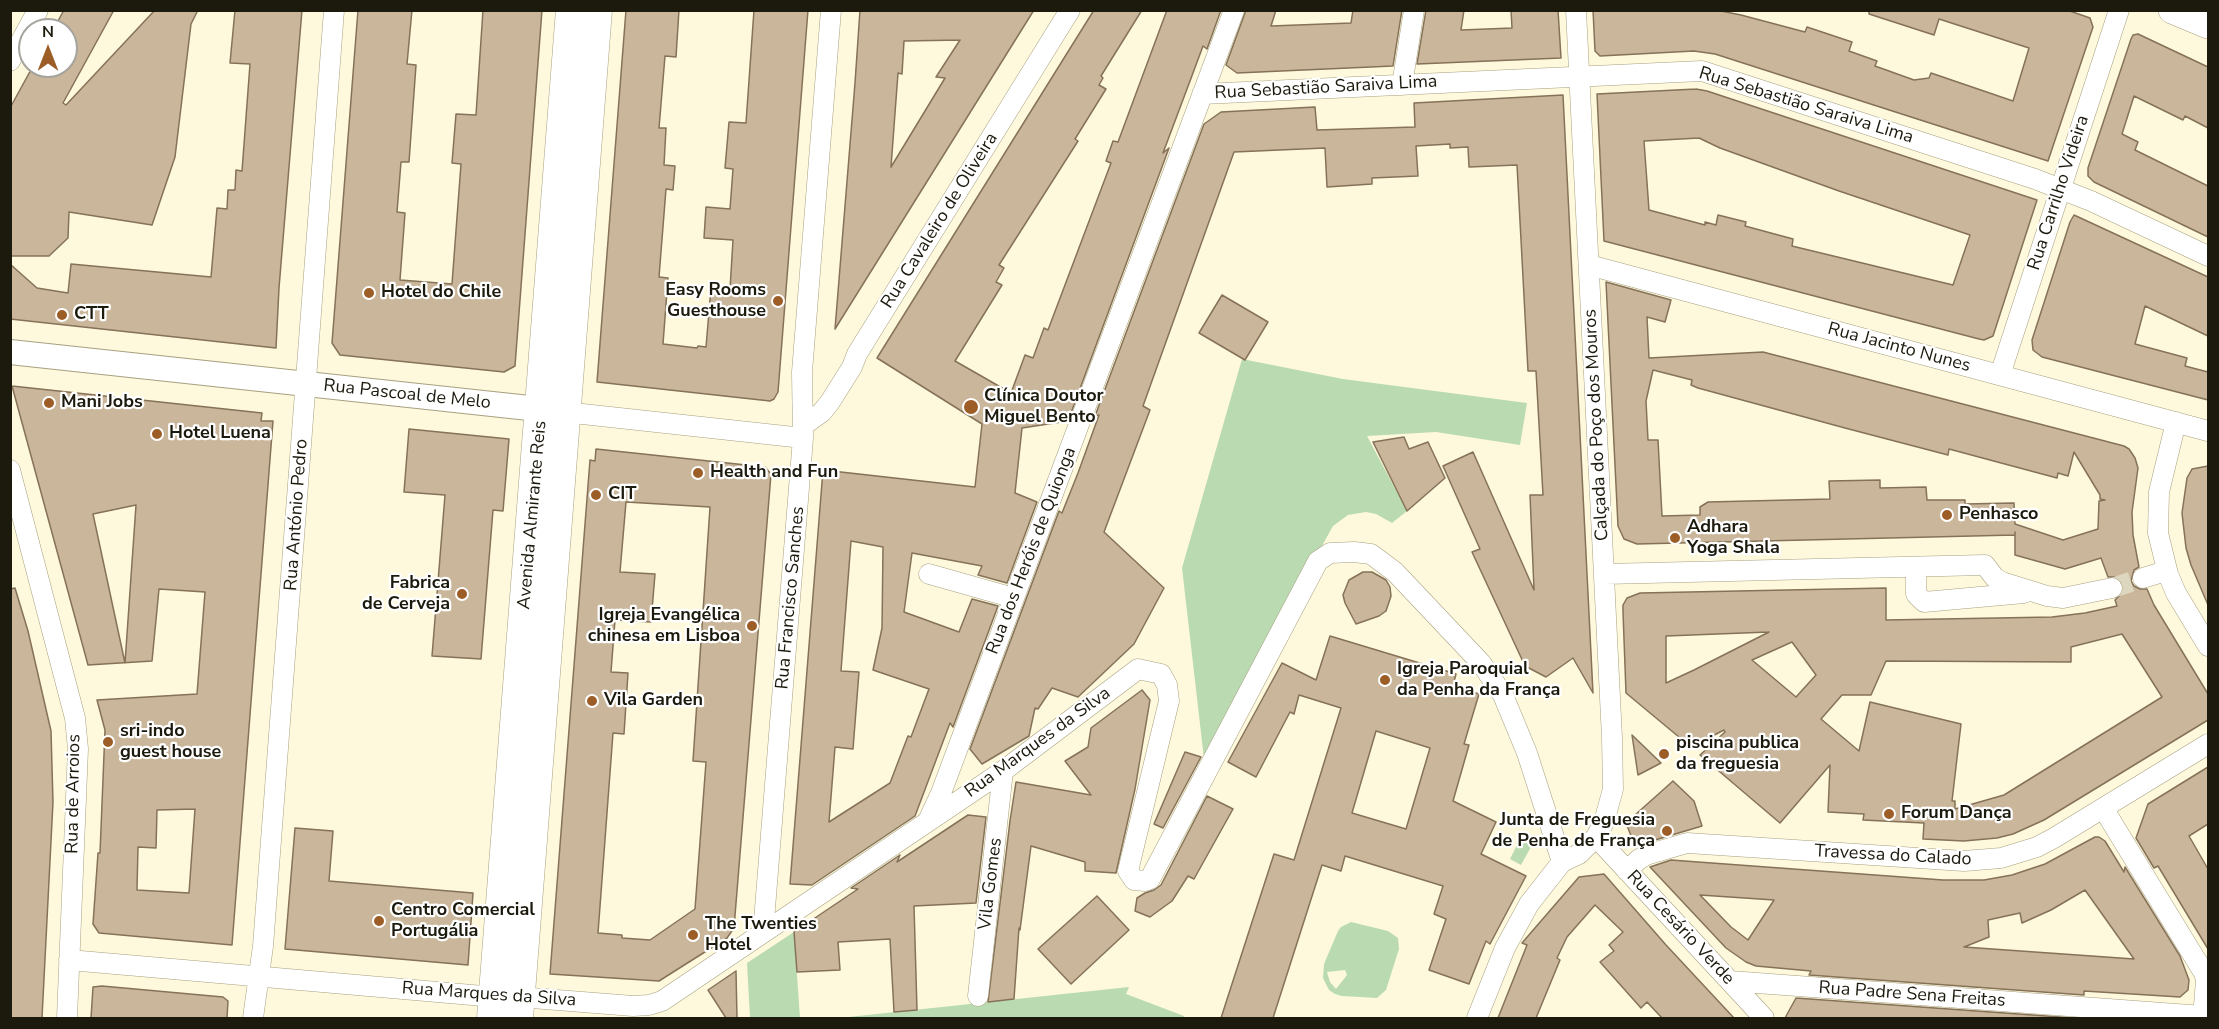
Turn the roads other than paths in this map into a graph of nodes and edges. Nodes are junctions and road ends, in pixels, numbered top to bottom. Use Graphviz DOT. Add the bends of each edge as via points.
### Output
graph roads {
  1 [pos="38,10"];
  2 [pos="334,10"];
  3 [pos="572,10"];
  4 [pos="596,10"];
  5 [pos="831,10"];
  6 [pos="1070,10"];
  7 [pos="1234,10"];
  8 [pos="1414,10"];
  9 [pos="1576,10"];
  10 [pos="2119,10"];
  11 [pos="2172,10"];
  12 [pos="2208,25"];
  13 [pos="10,61"];
  14 [pos="1580,76"];
  15 [pos="1402,85"];
  16 [pos="1202,94"];
  17 [pos="2060,189"];
  18 [pos="2208,256"];
  19 [pos="1589,265"];
  20 [pos="10,352"];
  21 [pos="2000,375"];
  22 [pos="304,384"];
  23 [pos="553,411"];
  24 [pos="2176,422"];
  25 [pos="2208,431"];
  26 [pos="803,438"];
  27 [pos="10,470"];
  28 [pos="1916,567"];
  29 [pos="2166,571"];
  30 [pos="929,574"];
  31 [pos="1604,574"];
  32 [pos="2143,578"];
  33 [pos="2112,588"];
  34 [pos="2034,592"];
  35 [pos="1014,598"];
  36 [pos="2208,646"];
  37 [pos="2208,744"];
  38 [pos="1004,771"];
  39 [pos="2103,808"];
  40 [pos="928,821"];
  41 [pos="1596,837"];
  42 [pos="1562,862"];
  43 [pos="1627,871"];
  44 [pos="763,933"];
  45 [pos="69,960"];
  46 [pos="258,976"];
  47 [pos="1730,981"];
  48 [pos="978,996"];
  49 [pos="506,1008"];
  50 [pos="2203,1017"];
  51 [pos="67,1018"];
  52 [pos="254,1018"];
  53 [pos="1478,1018"];
  54 [pos="1764,1018"];
  1 -- 13 [label="street"];
  2 -- 22 [label="street, Rua António Pedro"];
  3 -- 23 [label="main road, Avenida Almirante Reis"];
  4 -- 23 [label="main road, Avenida Almirante Reis"];
  5 -- 26 [label="street, Rua Francisco Sanches" via="802,372"];
  6 -- 26 [label="street, Rua Cavaleiro de Oliveira" via="856,354 852,367"];
  7 -- 16 [label="street, Rua dos Heróis de Quionga"];
  8 -- 15 [label="street"];
  9 -- 14 [label="street, Calçada do Poço dos Mouros"];
  10 -- 17 [label="street, Rua Carrilho Videira"];
  11 -- 12 [label="main road"];
  14 -- 15 [label="street, Rua Sebastião Saraiva Lima"];
  14 -- 17 [label="street, Rua Sebastião Saraiva Lima" via="1711,73"];
  14 -- 19 [label="street, Calçada do Poço dos Mouros"];
  15 -- 16 [label="street, Rua Sebastião Saraiva Lima"];
  16 -- 35 [label="street, Rua dos Heróis de Quionga"];
  17 -- 18 [label="street, Rua Sebastião Saraiva Lima"];
  17 -- 21 [label="street, Rua Carrilho Videira"];
  19 -- 21 [label="street, Rua Jacinto Nunes"];
  19 -- 31 [label="street, Calçada do Poço dos Mouros"];
  20 -- 22 [label="street, Rua Pascoal de Melo"];
  21 -- 24 [label="street, Rua Jacinto Nunes"];
  22 -- 23 [label="street, Rua Pascoal de Melo"];
  22 -- 46 [label="street, Rua António Pedro"];
  23 -- 26 [label="street, Rua Pascoal de Melo"];
  23 -- 49 [label="main road, Avenida Almirante Reis"];
  24 -- 25 [label="street, Rua Jacinto Nunes"];
  24 -- 29 [label="street" via="2157,512"];
  26 -- 44 [label="street, Rua Francisco Sanches"];
  27 -- 45 [label="street, Rua de Arroios" via="75,718 78,749"];
  28 -- 31 [label="street"];
  28 -- 34 [label="street" via="1985,565 2007,585"];
  28 -- 34 [label="street" via="1916,594 1924,602"];
  29 -- 32 [label="street"];
  29 -- 36 [label="street"];
  30 -- 35 [label="street"];
  31 -- 41 [label="street, Calçada do Poço dos Mouros" via="1614,772 1609,806"];
  33 -- 34 [label="street" via="2063,598"];
  35 -- 40 [label="street, Rua dos Heróis de Quionga"];
  37 -- 39 [label="street, Travessa do Calado"];
  38 -- 40 [label="street, Rua Marques da Silva"];
  38 -- 42 [label="street, Rua Marques da Silva" via="1138,669 1161,674 1169,701 1128,871 1139,882 1150,879 1318,561 1330,553 1371,554 1395,573 1481,663 1503,695 1527,753"];
  38 -- 48 [label="street, Vila Gomes"];
  39 -- 43 [label="street, Travessa do Calado" via="2037,847 1983,861 1687,843 1646,855"];
  39 -- 50 [label="street" via="2204,973"];
  40 -- 44 [label="street, Rua Marques da Silva"];
  41 -- 42 [label="street" via="1579,854"];
  41 -- 43 [label="street, Rua Cesário Verde"];
  42 -- 53 [label="street" via="1529,904 1505,948"];
  43 -- 47 [label="street, Rua Cesário Verde"];
  44 -- 49 [label="street, Rua Marques da Silva" via="662,1001 649,1005"];
  45 -- 46 [label="street, Rua Marques da Silva"];
  45 -- 51 [label="street, Rua de Arroios"];
  46 -- 49 [label="street, Rua Marques da Silva"];
  46 -- 52 [label="street, Rua António Pedro"];
  47 -- 50 [label="street, Rua Padre Sena Freitas"];
  47 -- 54 [label="street, Rua Cesário Verde"];
}
